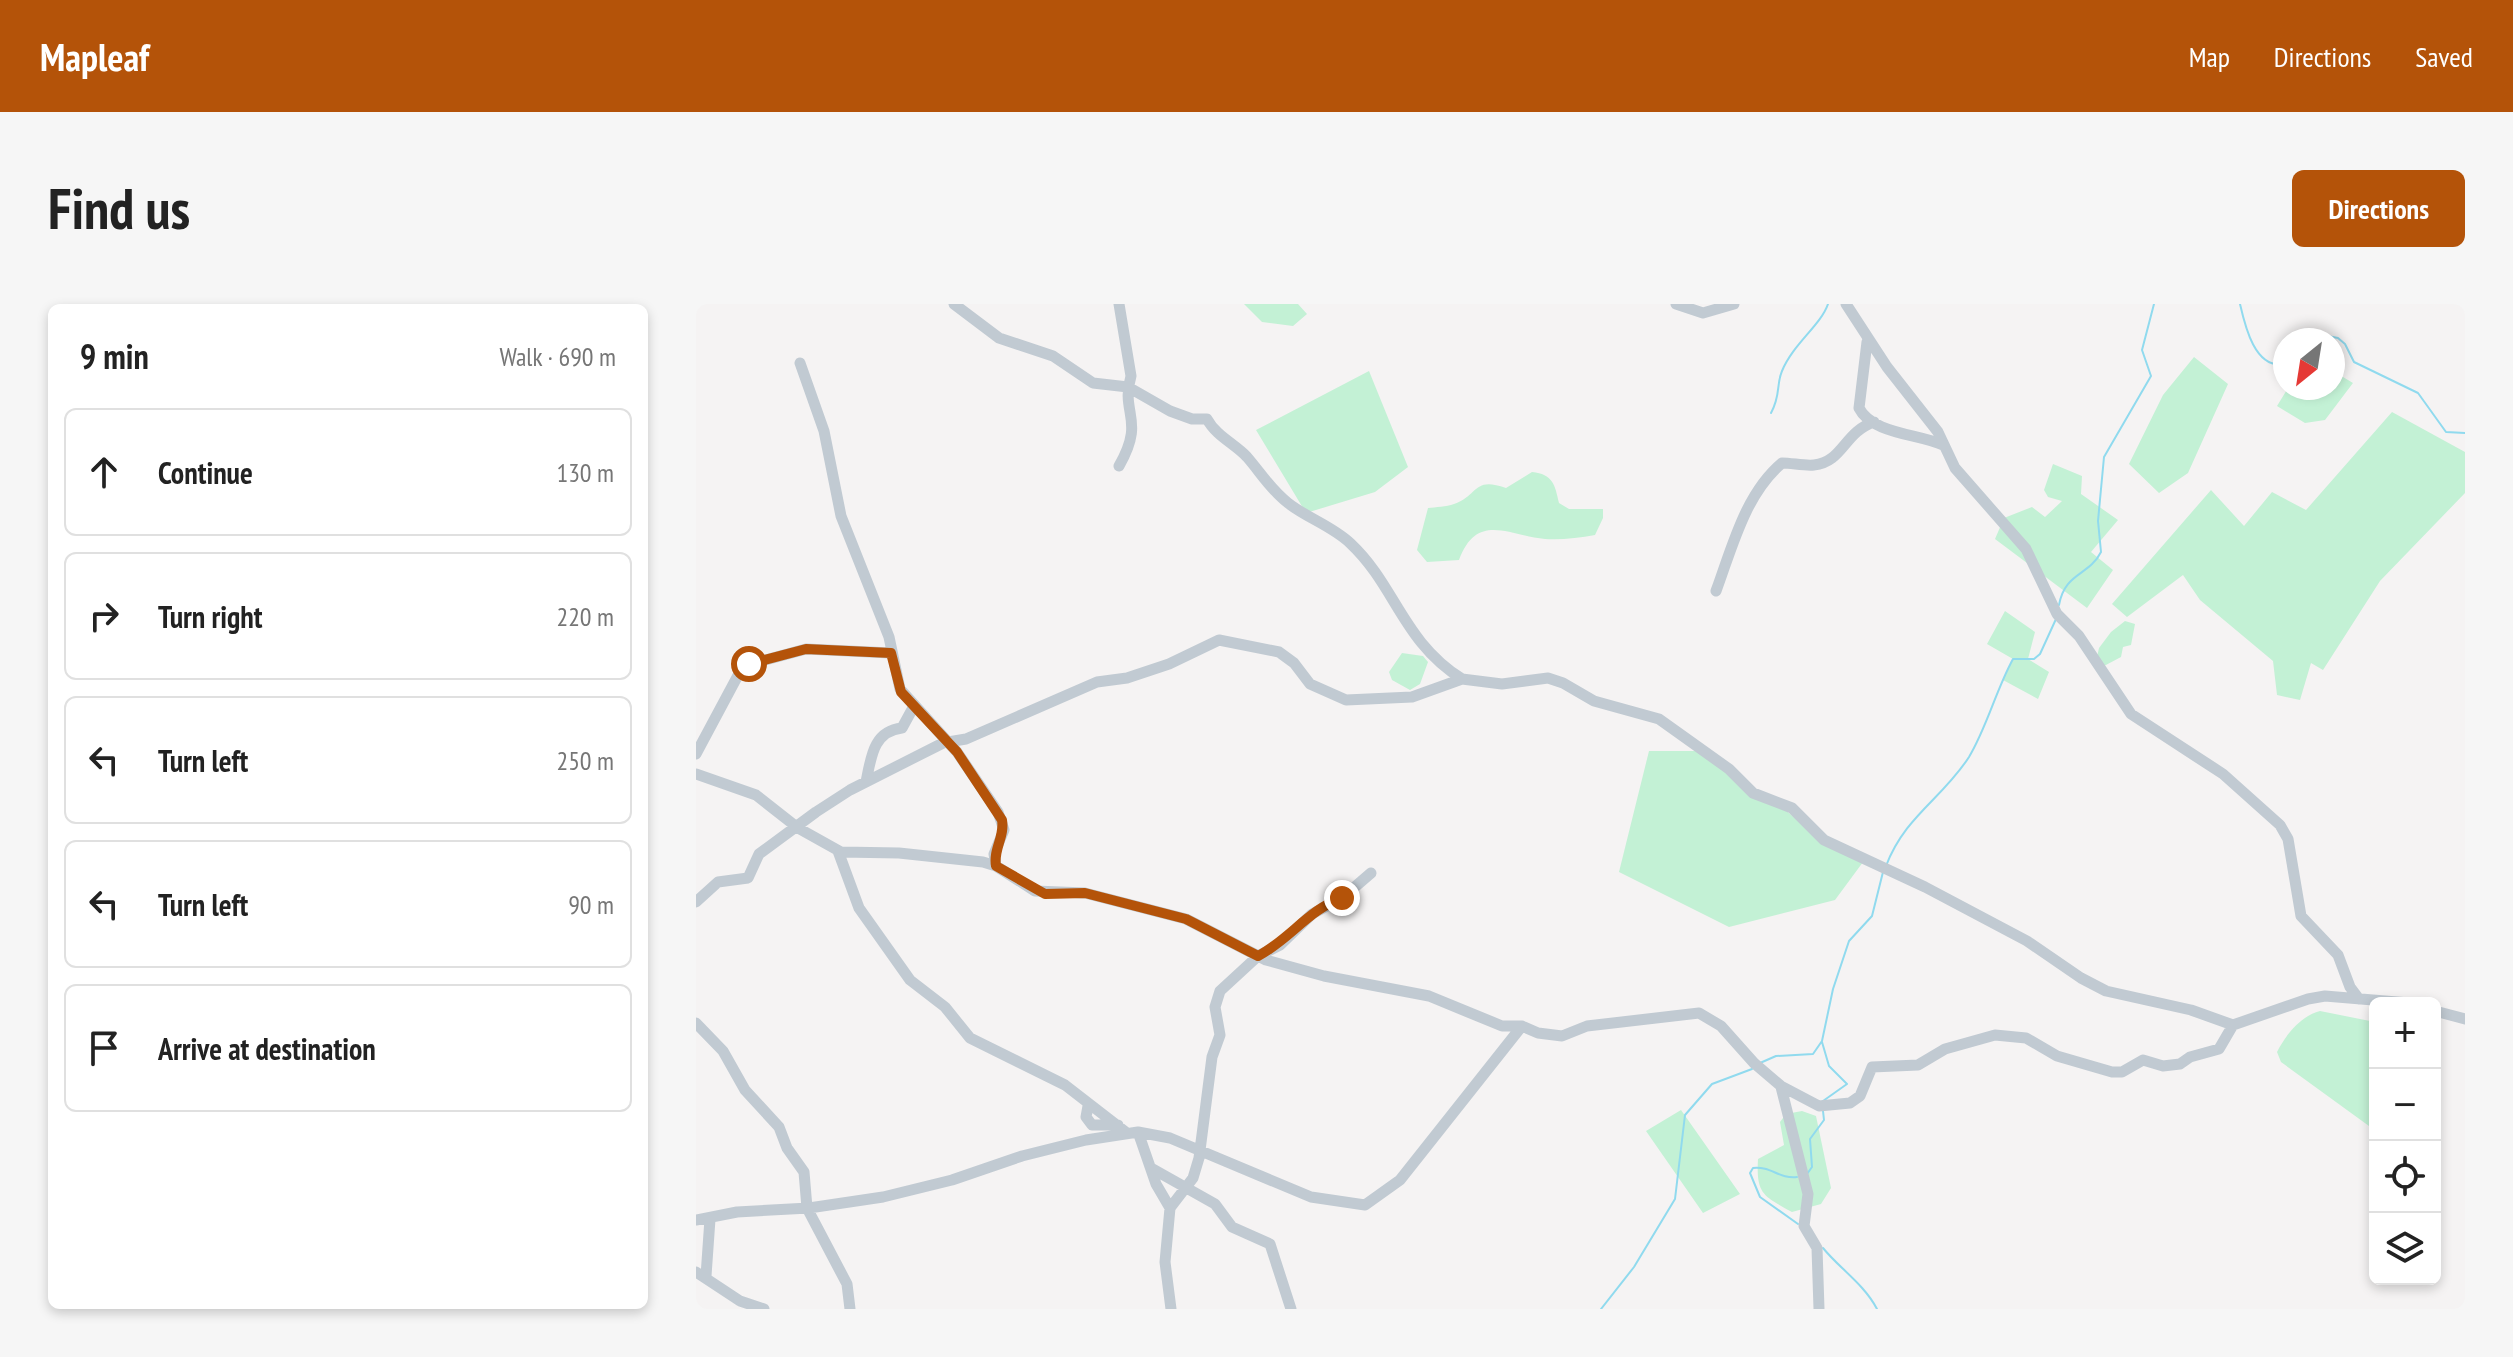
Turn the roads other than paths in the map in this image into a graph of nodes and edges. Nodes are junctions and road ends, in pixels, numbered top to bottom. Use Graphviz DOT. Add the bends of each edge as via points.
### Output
graph roads {
  1 [pos="954,304"];
  2 [pos="1119,304"];
  3 [pos="1676,304"];
  4 [pos="1734,304"];
  5 [pos="1846,304"];
  6 [pos="1867,333"];
  7 [pos="800,363"];
  8 [pos="1128,387"];
  9 [pos="1874,422"];
  10 [pos="1943,445"];
  11 [pos="1119,466"];
  12 [pos="1716,591"];
  13 [pos="891,653"];
  14 [pos="1462,679"];
  15 [pos="914,706"];
  16 [pos="948,741"];
  17 [pos="696,754"];
  18 [pos="696,774"];
  19 [pos="866,782"];
  20 [pos="798,828"];
  21 [pos="838,851"];
  22 [pos="996,866"];
  23 [pos="1371,873"];
  24 [pos="696,902"];
  25 [pos="1258,956"];
  26 [pos="2359,999"];
  27 [pos="2369,1000"];
  28 [pos="2441,1013"];
  29 [pos="2465,1019"];
  30 [pos="696,1023"];
  31 [pos="2233,1025"];
  32 [pos="1522,1026"];
  33 [pos="1781,1086"];
  34 [pos="1128,1130"];
  35 [pos="1199,1150"];
  36 [pos="1151,1168"];
  37 [pos="1187,1187"];
  38 [pos="807,1208"];
  39 [pos="1170,1208"];
  40 [pos="710,1219"];
  41 [pos="696,1220"];
  42 [pos="701,1274"];
  43 [pos="764,1309"];
  44 [pos="850,1309"];
  45 [pos="1171,1309"];
  46 [pos="1291,1309"];
  47 [pos="1819,1309"];
  1 -- 8 [label="street" via="999,338 1053,356 1075,375"];
  2 -- 8 [label="street" via="1131,376"];
  3 -- 4 [label="street" via="1703,313"];
  5 -- 6 [label="street"];
  6 -- 9 [label="street" via="1859,408"];
  6 -- 10 [label="street"];
  7 -- 13 [label="street" via="824,431 841,516"];
  8 -- 11 [label="street" via="1134,430"];
  8 -- 14 [label="street" via="1170,411 1207,419 1248,458 1269,488 1351,543 1415,638"];
  9 -- 10 [label="street"];
  9 -- 12 [label="street" via="1858,427 1828,461 1782,463 1772,471 1743,520"];
  10 -- 26 [label="street" via="1960,474 2026,549 2057,614 2079,636 2131,714 2223,774 2280,825 2288,839 2301,916 2338,955"];
  13 -- 15 [label="street" via="900,689"];
  13 -- 17 [label="street" via="806,649 743,666"];
  14 -- 16 [label="street" via="1412,697 1346,700 1310,684 1279,652 1219,640 1169,664 1097,682 966,739"];
  14 -- 31 [label="street" via="1502,684 1548,678 1594,701 1651,715 1729,769 1753,793 1792,808 1824,840 2027,941 2081,978 2106,991"];
  15 -- 16 [label="street"];
  15 -- 19 [label="street" via="902,728 875,743"];
  16 -- 19 [label="street"];
  16 -- 22 [label="street" via="1002,820"];
  18 -- 20 [label="street" via="756,795"];
  19 -- 20 [label="street"];
  20 -- 21 [label="street"];
  20 -- 24 [label="street" via="759,854 748,878 718,882"];
  21 -- 22 [label="street"];
  21 -- 34 [label="street" via="859,908 910,980 945,1007 970,1038 1065,1085"];
  22 -- 25 [label="street" via="1045,894 1085,893 1186,919"];
  23 -- 25 [label="street" via="1312,914 1280,945"];
  25 -- 32 [label="street" via="1324,976 1429,996 1502,1026"];
  25 -- 35 [label="street" via="1226,983 1215,1007 1220,1035"];
  26 -- 27 [label="street"];
  26 -- 31 [label="street" via="2308,999"];
  28 -- 29 [label="street"];
  30 -- 38 [label="street" via="779,1127 804,1172"];
  31 -- 33 [label="street" via="2219,1049 2172,1066 2147,1059 2112,1072 2057,1056 2026,1038 1995,1035 1945,1049 1918,1065 1872,1067 1860,1096 1850,1103 1819,1106"];
  32 -- 33 [label="street" via="1562,1036 1587,1026 1699,1013 1721,1026"];
  32 -- 35 [label="street" via="1400,1180 1372,1202 1352,1205 1311,1197"];
  33 -- 47 [label="street" via="1806,1183 1804,1226 1817,1248"];
  34 -- 35 [label="street"];
  34 -- 36 [label="street"];
  34 -- 38 [label="street" via="899,1194"];
  35 -- 37 [label="street"];
  36 -- 37 [label="street"];
  36 -- 39 [label="street"];
  37 -- 39 [label="street"];
  37 -- 46 [label="street" via="1215,1204 1232,1227 1270,1244"];
  38 -- 40 [label="street"];
  38 -- 44 [label="street" via="847,1284"];
  39 -- 45 [label="street" via="1165,1262"];
  40 -- 41 [label="street"];
  40 -- 42 [label="street"];
  42 -- 43 [label="street" via="740,1301"];
}
